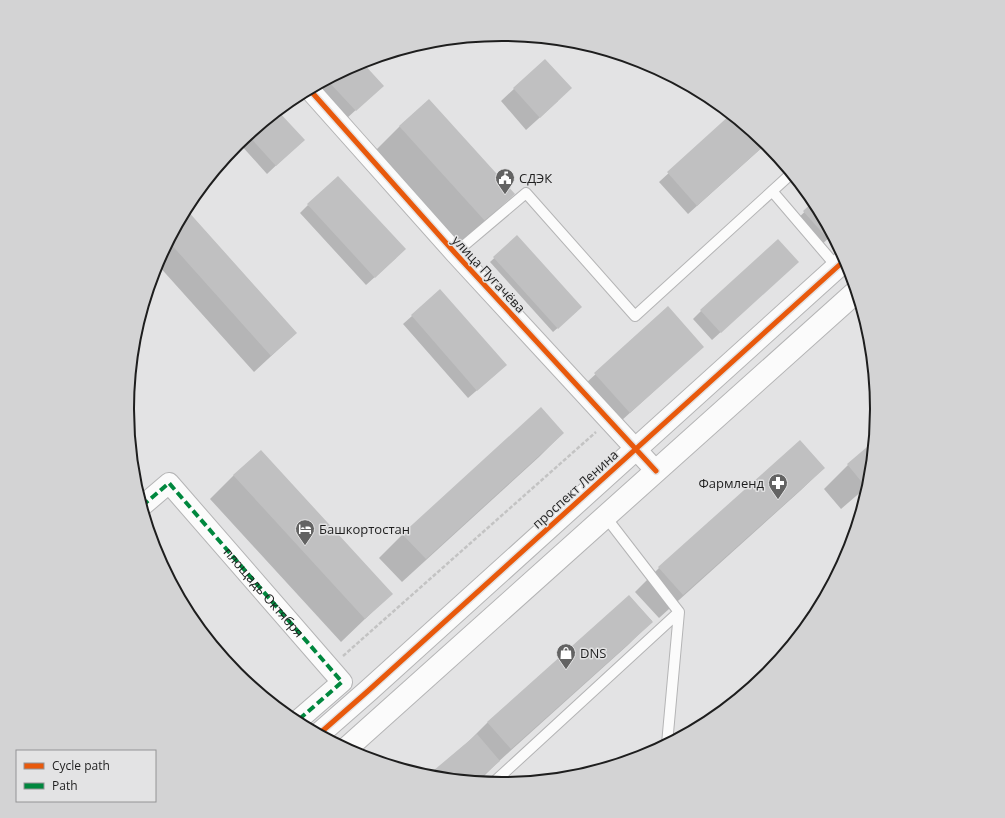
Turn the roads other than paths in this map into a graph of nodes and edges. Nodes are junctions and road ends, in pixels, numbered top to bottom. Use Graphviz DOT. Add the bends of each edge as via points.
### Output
graph roads {
  1 [pos="313,94"];
  2 [pos="788,177"];
  3 [pos="772,191"];
  4 [pos="455,253"];
  5 [pos="838,259"];
  6 [pos="841,264"];
  7 [pos="852,295"];
  8 [pos="636,449"];
  9 [pos="656,471"];
  10 [pos="147,502"];
  11 [pos="605,516"];
  12 [pos="679,612"];
  13 [pos="301,717"];
  14 [pos="323,731"];
  15 [pos="668,738"];
  16 [pos="351,744"];
  17 [pos="500,777"];
  1 -- 4 [label="street, улица Пугачёва"];
  2 -- 3 [label="lane"];
  3 -- 4 [label="lane" via="635,316 526,193"];
  3 -- 5 [label="lane"];
  4 -- 8 [label="street, улица Пугачёва"];
  6 -- 8 [label="street, проспект Ленина"];
  7 -- 9 [label="street"];
  8 -- 9 [label="street, улица Пугачёва"];
  8 -- 14 [label="street, проспект Ленина"];
  9 -- 11 [label="street"];
  10 -- 13 [label="street, площадь Октября" via="169,483 342,682"];
  11 -- 12 [label="lane"];
  11 -- 16 [label="street"];
  12 -- 15 [label="lane"];
  12 -- 17 [label="lane"];
}
